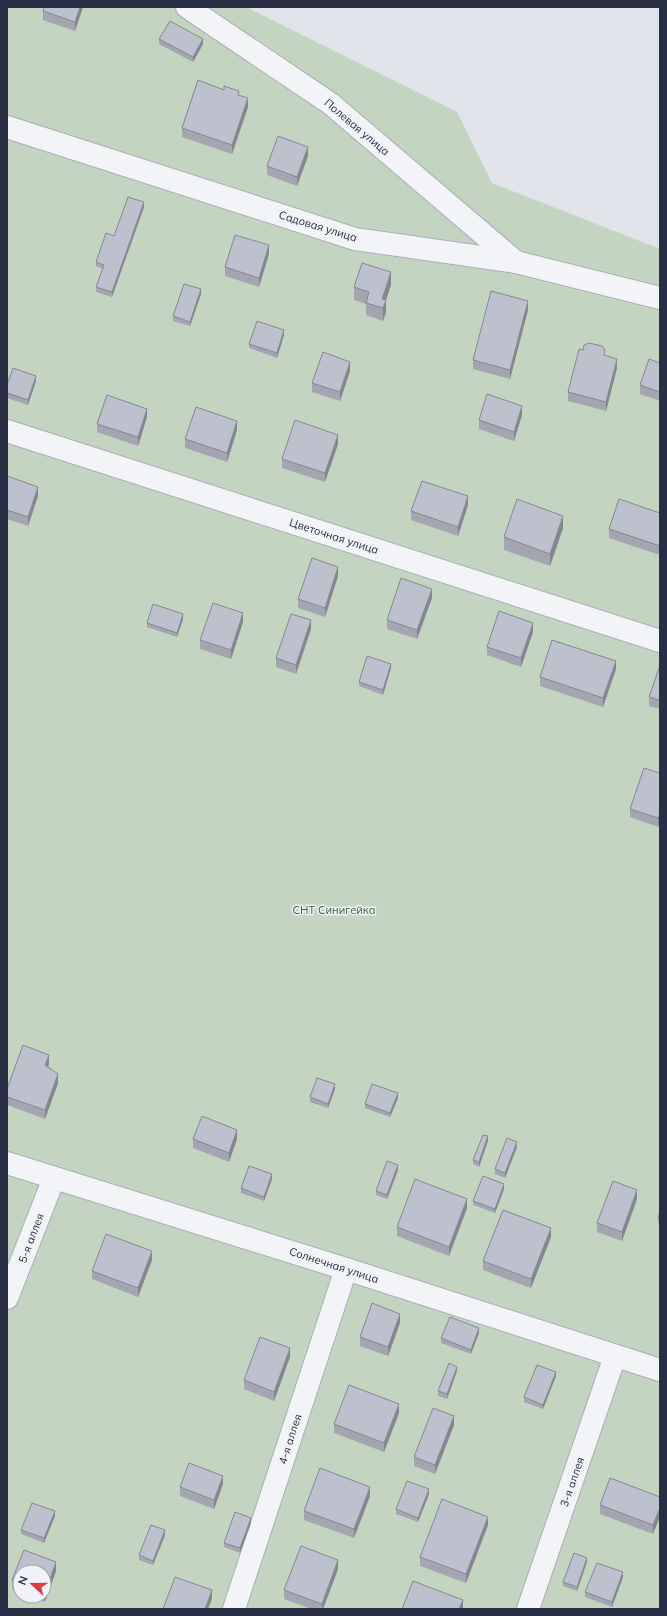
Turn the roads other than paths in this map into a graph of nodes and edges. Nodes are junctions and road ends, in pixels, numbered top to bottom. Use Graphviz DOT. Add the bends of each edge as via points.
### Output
graph roads {
  1 [pos="187,7"];
  2 [pos="7,127"];
  3 [pos="516,262"];
  4 [pos="660,298"];
  5 [pos="7,431"];
  6 [pos="660,641"];
  7 [pos="7,1163"];
  8 [pos="54,1178"];
  9 [pos="346,1269"];
  10 [pos="7,1298"];
  11 [pos="615,1356"];
  12 [pos="660,1370"];
  13 [pos="234,1609"];
  14 [pos="528,1609"];
  1 -- 3 [label="street, Полевая улица" via="331,104"];
  2 -- 3 [label="street, Садовая улица" via="355,239"];
  3 -- 4 [label="street, Садовая улица"];
  5 -- 6 [label="street, Цветочная улица"];
  7 -- 8 [label="street, Солнечная улица"];
  8 -- 9 [label="street, Солнечная улица"];
  8 -- 10 [label="street, 5-я аллея"];
  9 -- 11 [label="street, Солнечная улица"];
  9 -- 13 [label="street, 4-я аллея"];
  11 -- 12 [label="street, Солнечная улица"];
  11 -- 14 [label="street, 3-я аллея"];
}
